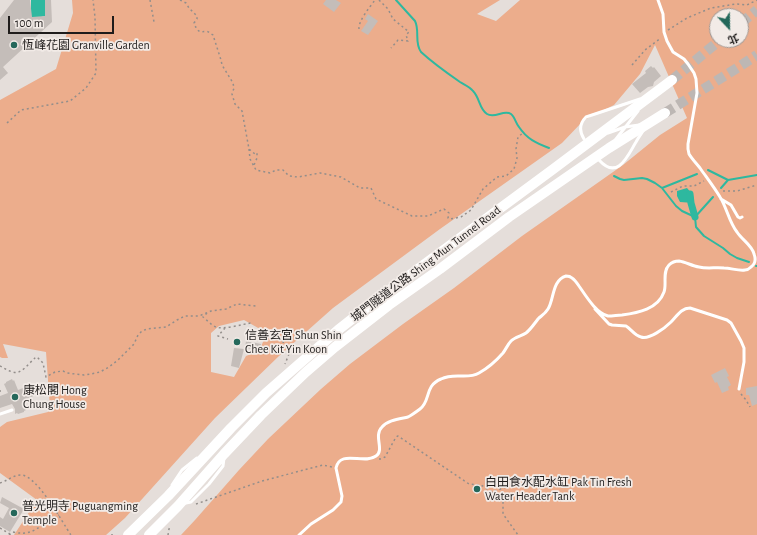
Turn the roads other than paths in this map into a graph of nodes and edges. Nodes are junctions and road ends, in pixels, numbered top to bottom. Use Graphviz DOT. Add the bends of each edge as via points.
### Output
graph roads {
  1 [pos="658,0"];
  2 [pos="672,80"];
  3 [pos="649,96"];
  4 [pos="665,113"];
  5 [pos="649,123"];
  6 [pos="625,127"];
  7 [pos="596,137"];
  8 [pos="584,139"];
  9 [pos="609,148"];
  10 [pos="599,160"];
  11 [pos="721,198"];
  12 [pos="742,217"];
  13 [pos="594,306"];
  14 [pos="739,388"];
  15 [pos="12,410"];
  16 [pos="0,414"];
  17 [pos="128,535"];
  18 [pos="149,535"];
  19 [pos="299,535"];
  1 -- 11 [label="lane" via="669,45 673,52 684,59 696,76 697,93 688,149"];
  2 -- 3 [label="highway, 城門隧道公路 Shing Mun Tunnel Road"];
  3 -- 6 [label="lane"];
  3 -- 7 [label="highway, 城門隧道公路 Shing Mun Tunnel Road"];
  3 -- 8 [label="lane" via="586,117 580,128"];
  4 -- 5 [label="highway, 城門隧道公路 Shing Mun Tunnel Road"];
  5 -- 6 [label="lane"];
  5 -- 9 [label="highway, 城門隧道公路 Shing Mun Tunnel Road"];
  5 -- 10 [label="lane" via="618,167 610,167"];
  6 -- 7 [label="lane"];
  6 -- 9 [label="lane"];
  7 -- 17 [label="highway, 城門隧道公路 Shing Mun Tunnel Road" via="338,330 250,409"];
  9 -- 18 [label="highway, 城門隧道公路 Shing Mun Tunnel Road" via="509,217 351,334 276,399 178,506 169,522"];
  11 -- 12 [label="lane" via="731,206 739,218"];
  11 -- 13 [label="lane" via="737,233 754,253 755,260 750,268 700,268 674,262 667,269 662,296 647,309 610,316 601,313"];
  13 -- 14 [label="lane" via="610,325 626,325 644,338 688,308 727,320 744,348"];
  13 -- 19 [label="lane" via="574,279 568,276 561,279 556,285 548,310 528,332 512,340 491,366 472,376 452,375 439,379 431,386 421,409 410,416 390,421 382,426 378,434 379,454 365,460 345,458 339,461 336,468 341,502"];
  15 -- 16 [label="lane"];
}
